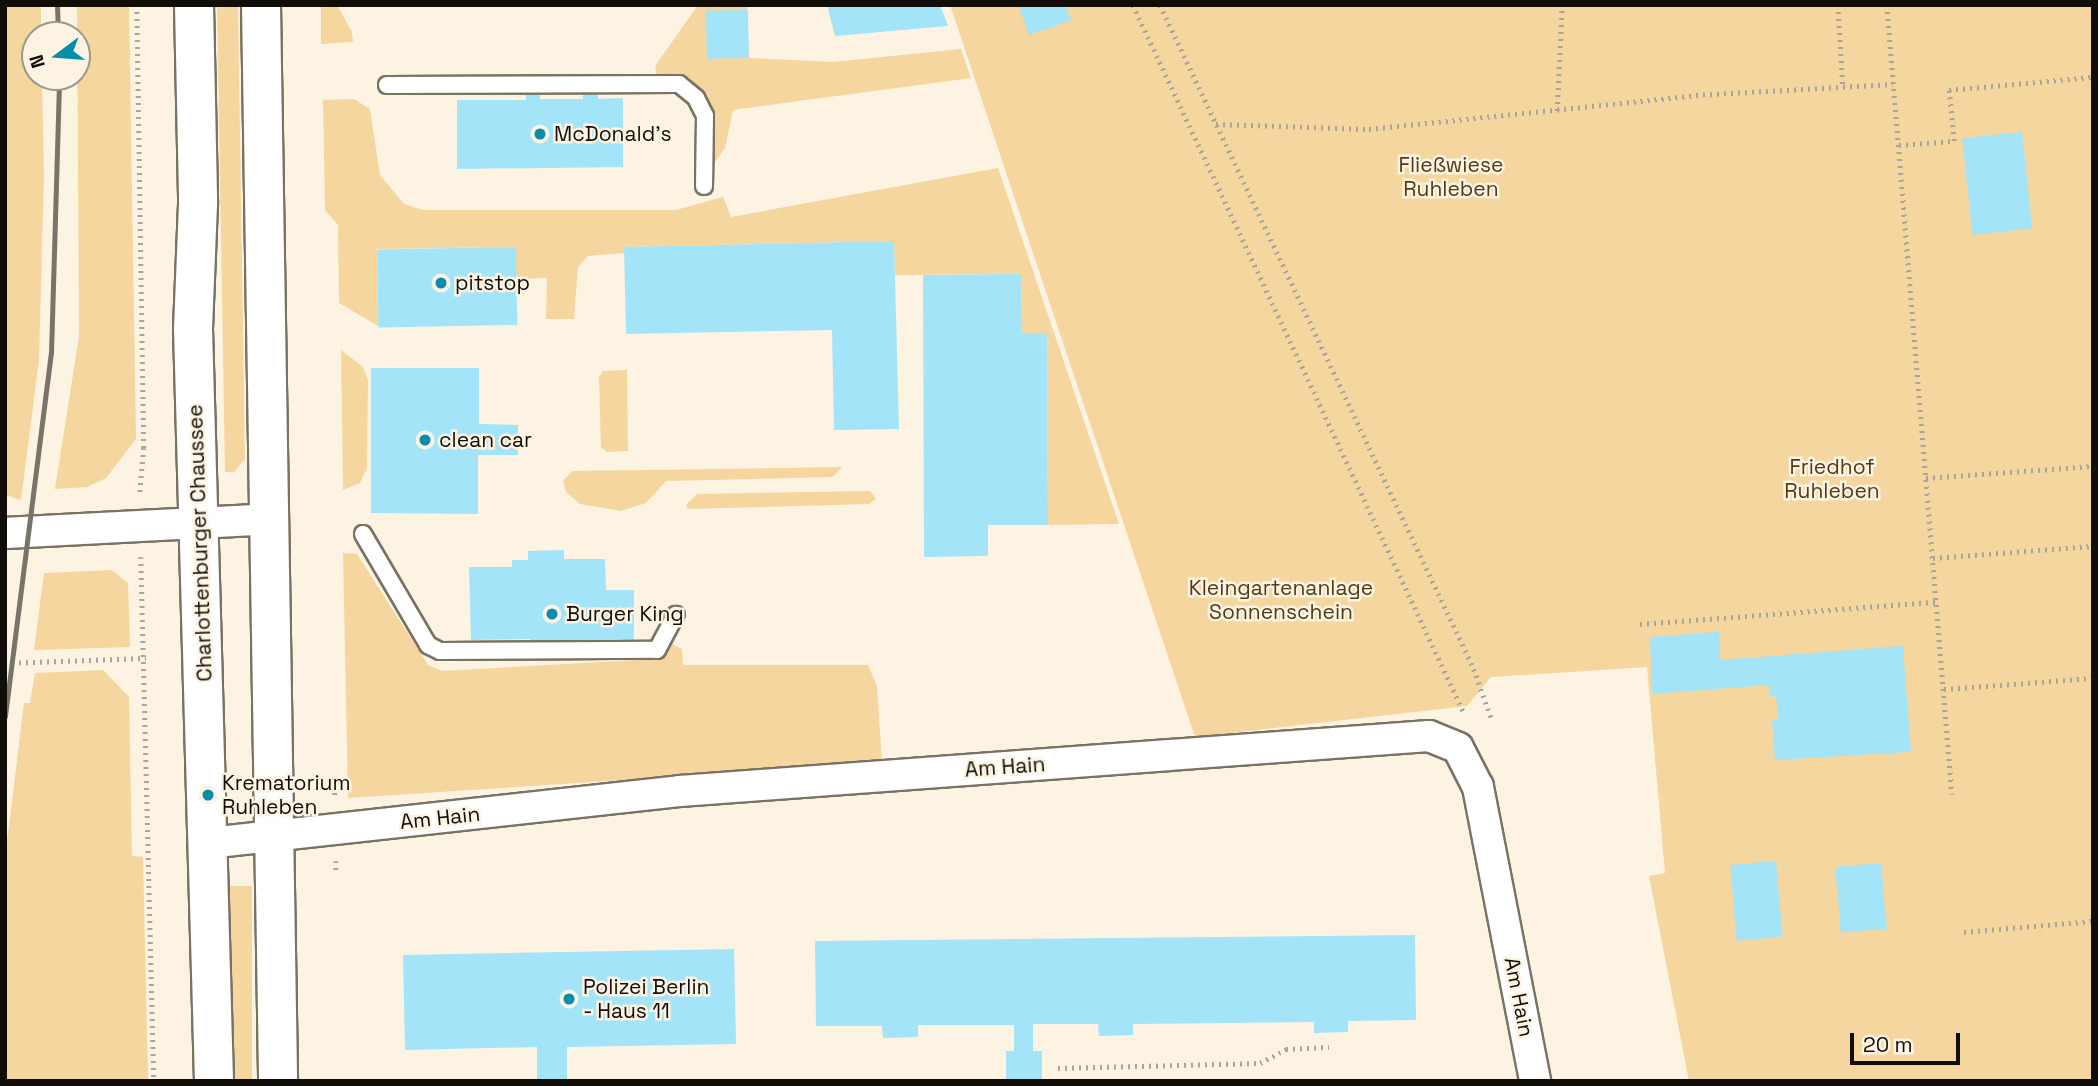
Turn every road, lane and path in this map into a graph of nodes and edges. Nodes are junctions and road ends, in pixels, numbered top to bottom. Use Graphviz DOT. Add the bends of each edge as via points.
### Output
graph roads {
  1 [pos="137,5"];
  2 [pos="194,5"];
  3 [pos="261,5"];
  4 [pos="1133,5"];
  5 [pos="1160,5"];
  6 [pos="1562,5"];
  7 [pos="1838,5"];
  8 [pos="1887,5"];
  9 [pos="2093,77"];
  10 [pos="1893,84"];
  11 [pos="387,85"];
  12 [pos="1843,85"];
  13 [pos="1557,111"];
  14 [pos="1216,124"];
  15 [pos="1899,145"];
  16 [pos="704,186"];
  17 [pos="2093,466"];
  18 [pos="1926,478"];
  19 [pos="140,486"];
  20 [pos="269,519"];
  21 [pos="198,523"];
  22 [pos="5,533"];
  23 [pos="363,534"];
  24 [pos="2093,545"];
  25 [pos="1933,558"];
  26 [pos="142,568"];
  27 [pos="1936,602"];
  28 [pos="676,615"];
  29 [pos="1640,624"];
  30 [pos="146,658"];
  31 [pos="5,663"];
  32 [pos="2093,678"];
  33 [pos="1943,689"];
  34 [pos="1492,720"];
  35 [pos="1468,721"];
  36 [pos="335,779"];
  37 [pos="1952,794"];
  38 [pos="335,795"];
  39 [pos="274,834"];
  40 [pos="209,843"];
  41 [pos="2093,921"];
  42 [pos="1964,932"];
  43 [pos="1329,1047"];
  44 [pos="1058,1068"];
  45 [pos="154,1081"];
  46 [pos="214,1081"];
  47 [pos="278,1081"];
  48 [pos="1535,1081"];
  1 -- 19 [label="path" via="144,448"];
  2 -- 21 [label="main road, Charlottenburger Chaussee" via="198,204 193,329"];
  3 -- 20 [label="main road"];
  4 -- 35 [label="path"];
  5 -- 14 [label="path"];
  6 -- 13 [label="path"];
  7 -- 12 [label="path"];
  8 -- 10 [label="path"];
  9 -- 15 [label="path" via="1949,90 1954,141"];
  10 -- 12 [label="path"];
  10 -- 15 [label="path"];
  11 -- 16 [label="lane" via="679,84 696,98 705,116"];
  12 -- 13 [label="path"];
  13 -- 14 [label="path" via="1369,129"];
  14 -- 34 [label="path" via="1474,669"];
  15 -- 18 [label="path"];
  17 -- 18 [label="path"];
  18 -- 25 [label="path"];
  20 -- 21 [label="street"];
  20 -- 39 [label="main road"];
  21 -- 22 [label="street"];
  21 -- 40 [label="main road, Charlottenburger Chaussee"];
  23 -- 28 [label="lane" via="428,645 440,651 657,650"];
  24 -- 25 [label="path"];
  25 -- 27 [label="path"];
  26 -- 30 [label="path"];
  27 -- 29 [label="path"];
  27 -- 33 [label="path"];
  30 -- 31 [label="path"];
  30 -- 45 [label="path"];
  32 -- 33 [label="path"];
  33 -- 37 [label="path"];
  36 -- 38 [label="path"];
  39 -- 40 [label="street, Am Hain"];
  39 -- 47 [label="main road"];
  39 -- 48 [label="street, Am Hain" via="680,791 1429,736 1458,748 1478,787"];
  40 -- 46 [label="main road, Charlottenburger Chaussee"];
  41 -- 42 [label="path"];
  43 -- 44 [label="path" via="1286,1049 1260,1063"];
}
